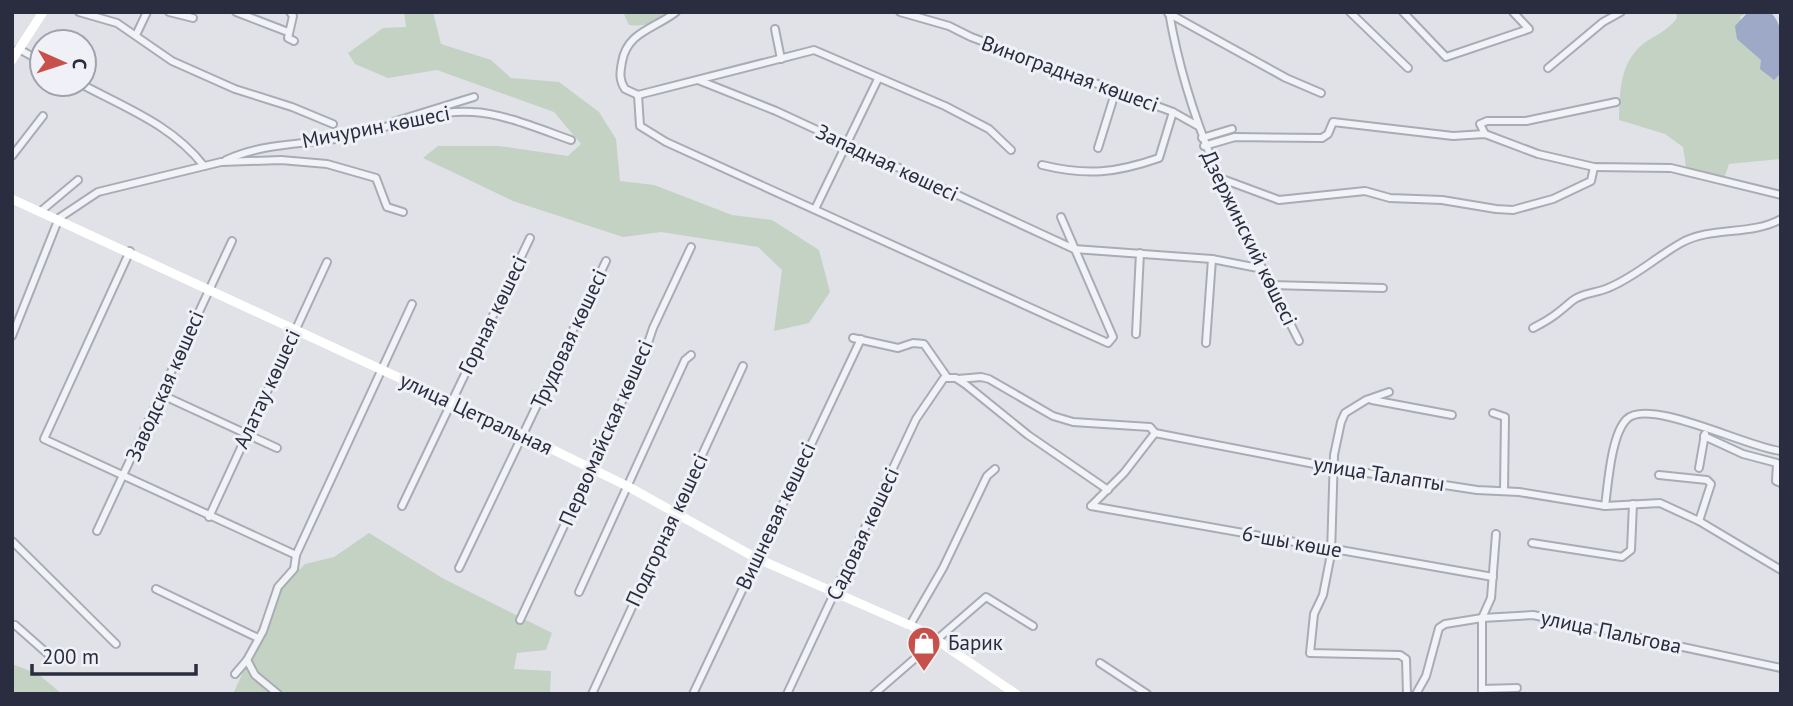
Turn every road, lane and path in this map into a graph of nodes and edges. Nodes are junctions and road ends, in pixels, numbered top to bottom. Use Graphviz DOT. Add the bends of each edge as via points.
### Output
graph roads {
  1 [pos="43,12"];
  2 [pos="79,12"];
  3 [pos="147,12"];
  4 [pos="169,12"];
  5 [pos="236,12"];
  6 [pos="290,12"];
  7 [pos="676,12"];
  8 [pos="900,12"];
  9 [pos="1350,12"];
  10 [pos="1403,12"];
  11 [pos="1513,12"];
  12 [pos="1621,12"];
  13 [pos="1168,13"];
  14 [pos="193,18"];
  15 [pos="775,29"];
  16 [pos="288,32"];
  17 [pos="136,35"];
  18 [pos="294,41"];
  19 [pos="19,49"];
  20 [pos="28,54"];
  21 [pos="781,59"];
  22 [pos="12,60"];
  23 [pos="1408,68"];
  24 [pos="1548,68"];
  25 [pos="878,79"];
  26 [pos="698,80"];
  27 [pos="1116,90"];
  28 [pos="98,92"];
  29 [pos="1321,93"];
  30 [pos="638,95"];
  31 [pos="474,97"];
  32 [pos="1616,102"];
  33 [pos="1173,112"];
  34 [pos="43,116"];
  35 [pos="333,124"];
  36 [pos="388,125"];
  37 [pos="1198,126"];
  38 [pos="1232,129"];
  39 [pos="1485,134"];
  40 [pos="571,140"];
  41 [pos="1203,142"];
  42 [pos="845,144"];
  43 [pos="1098,148"];
  44 [pos="1012,150"];
  45 [pos="12,156"];
  46 [pos="221,162"];
  47 [pos="1042,165"];
  48 [pos="204,166"];
  49 [pos="1594,167"];
  50 [pos="1217,177"];
  51 [pos="78,180"];
  52 [pos="1781,195"];
  53 [pos="12,199"];
  54 [pos="815,209"];
  55 [pos="41,211"];
  56 [pos="403,212"];
  57 [pos="1061,217"];
  58 [pos="59,218"];
  59 [pos="1781,219"];
  60 [pos="530,238"];
  61 [pos="232,241"];
  62 [pos="691,247"];
  63 [pos="1074,249"];
  64 [pos="130,251"];
  65 [pos="1140,253"];
  66 [pos="1212,259"];
  67 [pos="606,261"];
  68 [pos="327,262"];
  69 [pos="1263,269"];
  70 [pos="1271,285"];
  71 [pos="1383,288"];
  72 [pos="209,289"];
  73 [pos="412,304"];
  74 [pos="1533,328"];
  75 [pos="295,330"];
  76 [pos="1136,334"];
  77 [pos="12,336"];
  78 [pos="1299,341"];
  79 [pos="1206,342"];
  80 [pos="691,355"];
  81 [pos="743,366"];
  82 [pos="379,370"];
  83 [pos="945,378"];
  84 [pos="958,379"];
  85 [pos="1389,392"];
  86 [pos="160,394"];
  87 [pos="1366,400"];
  88 [pos="451,402"];
  89 [pos="1493,413"];
  90 [pos="1452,415"];
  91 [pos="1706,425"];
  92 [pos="1154,430"];
  93 [pos="247,433"];
  94 [pos="523,435"];
  95 [pos="1704,436"];
  96 [pos="277,448"];
  97 [pos="1781,451"];
  98 [pos="591,468"];
  99 [pos="1335,468"];
  100 [pos="1699,468"];
  101 [pos="995,469"];
  102 [pos="1659,475"];
  103 [pos="124,477"];
  104 [pos="1781,483"];
  105 [pos="629,486"];
  106 [pos="1108,490"];
  107 [pos="1504,491"];
  108 [pos="1633,504"];
  109 [pos="402,506"];
  110 [pos="1605,506"];
  111 [pos="675,513"];
  112 [pos="209,517"];
  113 [pos="1699,522"];
  114 [pos="97,531"];
  115 [pos="1496,534"];
  116 [pos="12,541"];
  117 [pos="1532,543"];
  118 [pos="1331,549"];
  119 [pos="296,555"];
  120 [pos="756,558"];
  121 [pos="459,568"];
  122 [pos="1781,570"];
  123 [pos="1493,577"];
  124 [pos="156,589"];
  125 [pos="579,592"];
  126 [pos="835,594"];
  127 [pos="12,616"];
  128 [pos="1482,618"];
  129 [pos="520,620"];
  130 [pos="13,625"];
  131 [pos="910,625"];
  132 [pos="1033,626"];
  133 [pos="258,638"];
  134 [pos="935,639"];
  135 [pos="116,644"];
  136 [pos="49,655"];
  137 [pos="247,660"];
  138 [pos="1100,663"];
  139 [pos="1781,668"];
  140 [pos="235,674"];
  141 [pos="1517,688"];
  142 [pos="1482,692"];
  143 [pos="278,694"];
  144 [pos="592,694"];
  145 [pos="693,694"];
  146 [pos="787,694"];
  147 [pos="874,694"];
  148 [pos="1016,694"];
  149 [pos="1147,694"];
  150 [pos="1407,694"];
  151 [pos="1416,694"];
  1 -- 19 [label="street"];
  2 -- 17 [label="street" via="117,23"];
  3 -- 17 [label="street"];
  4 -- 14 [label="street"];
  5 -- 16 [label="street"];
  6 -- 16 [label="street"];
  7 -- 30 [label="street" via="637,34 624,48 621,83"];
  8 -- 27 [label="street, Виноградная көшесі"];
  9 -- 23 [label="street"];
  10 -- 11 [label="street" via="1446,57 1529,29"];
  12 -- 24 [label="street"];
  13 -- 29 [label="street"];
  13 -- 37 [label="street, Дзержинский көшесі"];
  15 -- 21 [label="street"];
  16 -- 18 [label="street"];
  17 -- 35 [label="street" via="172,61"];
  19 -- 20 [label="street"];
  19 -- 22 [label="street"];
  21 -- 25 [label="street" via="814,50"];
  21 -- 26 [label="street"];
  25 -- 42 [label="street"];
  25 -- 44 [label="street" via="978,123"];
  26 -- 30 [label="street"];
  26 -- 42 [label="street, Западная көшесі"];
  27 -- 33 [label="street, Виноградная көшесі"];
  27 -- 43 [label="street"];
  28 -- 48 [label="street" via="152,119"];
  30 -- 54 [label="street" via="637,118 646,131"];
  31 -- 36 [label="street" via="400,117"];
  32 -- 39 [label="street" via="1526,121 1487,121 1480,124"];
  33 -- 37 [label="street, Виноградная көшесі"];
  33 -- 47 [label="street" via="1159,158 1095,173 1076,174"];
  34 -- 45 [label="street"];
  36 -- 40 [label="street, Мичурин көшесі" via="476,112"];
  36 -- 46 [label="street, Мичурин көшесі" via="343,137 273,145"];
  37 -- 41 [label="street, Дзержинский көшесі"];
  38 -- 41 [label="street"];
  39 -- 41 [label="street" via="1453,136 1341,121 1333,122 1322,138 1236,137"];
  39 -- 49 [label="street" via="1538,155"];
  41 -- 50 [label="street, Дзержинский көшесі"];
  42 -- 54 [label="street"];
  42 -- 63 [label="street, Западная көшесі"];
  46 -- 48 [label="street"];
  46 -- 56 [label="street" via="327,164 376,178 387,207"];
  48 -- 58 [label="street" via="113,186"];
  49 -- 50 [label="street" via="1591,181 1576,190 1513,210 1390,198 1364,191 1279,200"];
  49 -- 52 [label="street" via="1671,168"];
  50 -- 69 [label="street, Дзержинский көшесі"];
  51 -- 55 [label="street"];
  53 -- 55 [label="street, улица Цетральная"];
  54 -- 63 [label="street" via="1108,343 1113,337 1106,316"];
  55 -- 58 [label="street, улица Цетральная"];
  57 -- 63 [label="street"];
  58 -- 64 [label="street, улица Цетральная"];
  58 -- 77 [label="street"];
  59 -- 74 [label="street" via="1758,229 1682,243 1608,288 1573,299 1561,314"];
  60 -- 88 [label="street, Горная көшесі"];
  61 -- 72 [label="street, Заводская көшесі"];
  62 -- 98 [label="street, Первомайская көшесі"];
  63 -- 65 [label="street"];
  64 -- 72 [label="street, улица Цетральная"];
  64 -- 103 [label="street" via="44,439"];
  65 -- 66 [label="street"];
  65 -- 76 [label="street"];
  66 -- 69 [label="street"];
  66 -- 79 [label="street"];
  67 -- 94 [label="street, Трудовая көшесі"];
  68 -- 75 [label="street, Алатау көшесі"];
  69 -- 70 [label="street, Дзержинский көшесі"];
  70 -- 71 [label="street"];
  70 -- 78 [label="street, Дзержинский көшесі"];
  72 -- 75 [label="street, улица Цетральная"];
  72 -- 86 [label="street, Заводская көшесі"];
  73 -- 82 [label="street"];
  75 -- 82 [label="street, улица Цетральная"];
  75 -- 93 [label="street, Алатау көшесі"];
  80 -- 105 [label="street"];
  81 -- 111 [label="street, Подгорная көшесі"];
  82 -- 88 [label="street, улица Цетральная"];
  82 -- 119 [label="street"];
  83 -- 84 [label="street, улица Талапты"];
  83 -- 120 [label="street, Вишневая көшесі" via="924,345 898,348 857,338"];
  83 -- 126 [label="street, Садовая көшесі" via="916,419"];
  84 -- 92 [label="street, улица Талапты" via="989,379 1053,416 1073,422"];
  84 -- 106 [label="street"];
  85 -- 87 [label="street"];
  86 -- 93 [label="street"];
  86 -- 103 [label="street, Заводская көшесі"];
  87 -- 90 [label="street"];
  87 -- 99 [label="street" via="1345,413"];
  88 -- 94 [label="street, улица Цетральная"];
  88 -- 109 [label="street, Горная көшесі"];
  89 -- 107 [label="street" via="1505,416"];
  91 -- 95 [label="street"];
  91 -- 97 [label="street" via="1757,447"];
  91 -- 110 [label="street" via="1647,415 1624,420 1613,452"];
  92 -- 99 [label="street, улица Талапты"];
  92 -- 106 [label="street"];
  93 -- 96 [label="street"];
  93 -- 112 [label="street, Алатау көшесі"];
  94 -- 98 [label="street, улица Цетральная"];
  94 -- 121 [label="street, Трудовая көшесі"];
  95 -- 100 [label="street"];
  95 -- 104 [label="street" via="1777,463 1776,481"];
  98 -- 105 [label="street, улица Цетральная"];
  98 -- 129 [label="street, Первомайская көшесі"];
  99 -- 107 [label="street, улица Талапты"];
  99 -- 118 [label="street"];
  101 -- 131 [label="street" via="987,476"];
  102 -- 113 [label="street" via="1711,484"];
  103 -- 112 [label="street"];
  103 -- 114 [label="street, Заводская көшесі"];
  105 -- 111 [label="street, улица Цетральная"];
  105 -- 125 [label="street"];
  106 -- 118 [label="street, 6-шы көше" via="1091,506"];
  107 -- 110 [label="street, улица Талапты"];
  108 -- 110 [label="street, улица Талапты"];
  108 -- 113 [label="street, улица Талапты" via="1669,505"];
  108 -- 117 [label="street" via="1631,550 1622,558"];
  111 -- 120 [label="street, улица Цетральная"];
  111 -- 144 [label="street, Подгорная көшесі"];
  112 -- 119 [label="street"];
  113 -- 122 [label="street, улица Талапты"];
  115 -- 123 [label="street"];
  116 -- 135 [label="street"];
  118 -- 123 [label="street, 6-шы көше"];
  118 -- 150 [label="street" via="1323,595 1314,614 1310,653 1400,655 1406,659"];
  119 -- 133 [label="street" via="294,569 278,587"];
  120 -- 126 [label="street, улица Цетральная"];
  120 -- 145 [label="street, Вишневая көшесі"];
  123 -- 128 [label="street" via="1491,598"];
  124 -- 133 [label="street"];
  126 -- 131 [label="street, улица Цетральная"];
  126 -- 146 [label="street, Садовая көшесі"];
  127 -- 130 [label="street"];
  128 -- 139 [label="street, улица Пальгова" via="1533,615"];
  128 -- 142 [label="street"];
  128 -- 151 [label="street, улица Пальгова" via="1439,628 1426,676"];
  130 -- 136 [label="street"];
  131 -- 134 [label="street, улица Цетральная"];
  132 -- 134 [label="street" via="986,597"];
  133 -- 137 [label="street"];
  134 -- 147 [label="street"];
  134 -- 148 [label="street, улица Цетральная"];
  137 -- 140 [label="street"];
  137 -- 143 [label="street" via="255,675"];
  138 -- 149 [label="street"];
  141 -- 142 [label="street"];
}
